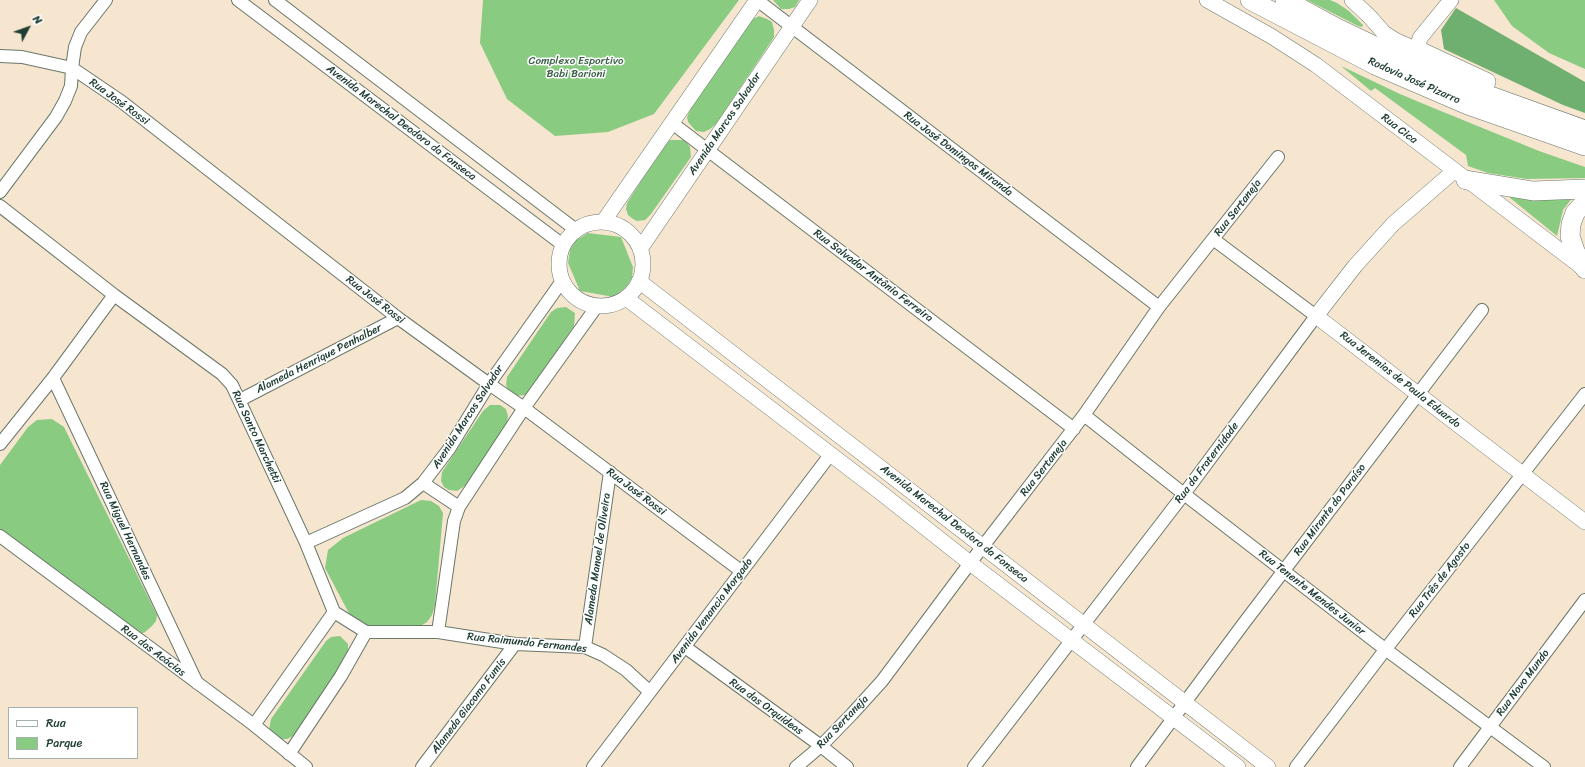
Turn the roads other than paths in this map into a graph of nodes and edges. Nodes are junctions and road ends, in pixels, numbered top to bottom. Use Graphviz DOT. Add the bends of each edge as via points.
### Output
graph roads {
  1 [pos="106,0"];
  2 [pos="238,0"];
  3 [pos="275,0"];
  4 [pos="757,0"];
  5 [pos="810,0"];
  6 [pos="1207,0"];
  7 [pos="1250,0"];
  8 [pos="1285,0"];
  9 [pos="1352,0"];
  10 [pos="1360,0"];
  11 [pos="1451,0"];
  12 [pos="1370,17"];
  13 [pos="791,27"];
  14 [pos="1417,50"];
  15 [pos="0,56"];
  16 [pos="72,68"];
  17 [pos="672,123"];
  18 [pos="1585,123"];
  19 [pos="1585,130"];
  20 [pos="1585,146"];
  21 [pos="708,149"];
  22 [pos="1278,157"];
  23 [pos="1460,175"];
  24 [pos="1585,189"];
  25 [pos="0,192"];
  26 [pos="1585,202"];
  27 [pos="0,206"];
  28 [pos="603,222"];
  29 [pos="576,230"];
  30 [pos="1213,239"];
  31 [pos="563,245"];
  32 [pos="640,249"];
  33 [pos="1585,269"];
  34 [pos="562,281"];
  35 [pos="639,281"];
  36 [pos="114,295"];
  37 [pos="626,298"];
  38 [pos="597,306"];
  39 [pos="1159,307"];
  40 [pos="1482,310"];
  41 [pos="1316,316"];
  42 [pos="398,318"];
  43 [pos="53,378"];
  44 [pos="489,384"];
  45 [pos="1419,394"];
  46 [pos="1585,394"];
  47 [pos="240,400"];
  48 [pos="524,408"];
  49 [pos="1084,415"];
  50 [pos="1074,429"];
  51 [pos="0,444"];
  52 [pos="830,455"];
  53 [pos="610,472"];
  54 [pos="1521,475"];
  55 [pos="423,483"];
  56 [pos="1184,494"];
  57 [pos="459,507"];
  58 [pos="1585,522"];
  59 [pos="0,536"];
  60 [pos="306,543"];
  61 [pos="983,547"];
  62 [pos="970,563"];
  63 [pos="742,571"];
  64 [pos="1283,571"];
  65 [pos="1585,600"];
  66 [pos="334,612"];
  67 [pos="1085,624"];
  68 [pos="366,632"];
  69 [pos="438,632"];
  70 [pos="1073,640"];
  71 [pos="516,644"];
  72 [pos="585,647"];
  73 [pos="685,647"];
  74 [pos="1386,650"];
  75 [pos="198,684"];
  76 [pos="650,692"];
  77 [pos="1185,703"];
  78 [pos="1174,718"];
  79 [pos="254,725"];
  80 [pos="1490,727"];
  81 [pos="821,746"];
  82 [pos="289,754"];
  83 [pos="306,767"];
  84 [pos="422,767"];
  85 [pos="593,767"];
  86 [pos="796,767"];
  87 [pos="847,767"];
  88 [pos="974,767"];
  89 [pos="1137,767"];
  90 [pos="1238,767"];
  91 [pos="1268,767"];
  92 [pos="1296,767"];
  93 [pos="1460,767"];
  94 [pos="1544,767"];
  1 -- 16 [label="street" via="81,32"];
  2 -- 31 [label="street, Avenida Marechal Deodoro da Fonseca"];
  3 -- 29 [label="street, Avenida Marechal Deodoro da Fonseca"];
  4 -- 13 [label="street, Rua José Domingos Miranda"];
  4 -- 17 [label="street"];
  5 -- 13 [label="street, Avenida Marcos Salvador"];
  6 -- 23 [label="street, Rua Cica" via="1316,65"];
  7 -- 20 [label="main road, Rodovia José Pizarro" via="1375,65 1468,105"];
  8 -- 19 [label="main road, Rodovia José Pizarro" via="1431,73"];
  9 -- 12 [label="street"];
  10 -- 12 [label="street"];
  11 -- 14 [label="street" via="1420,38"];
  12 -- 14 [label="street" via="1384,33"];
  13 -- 21 [label="street, Avenida Marcos Salvador"];
  13 -- 39 [label="street, Rua José Domingos Miranda"];
  14 -- 18 [label="main road" via="1520,98"];
  15 -- 16 [label="street, Rua José Rossi"];
  16 -- 25 [label="street" via="71,86 56,117"];
  16 -- 42 [label="street, Rua José Rossi" via="122,102"];
  17 -- 21 [label="street, Rua Salvador Antônio Ferreira"];
  17 -- 28 [label="street"];
  21 -- 32 [label="street, Avenida Marcos Salvador"];
  21 -- 50 [label="street, Rua Salvador Antônio Ferreira"];
  22 -- 30 [label="street, Rua Sertaneja"];
  23 -- 24 [label="main road" via="1533,190"];
  23 -- 33 [label="street, Rua Cica"];
  23 -- 41 [label="street, Rua da Fraternidade" via="1393,224 1355,266"];
  26 -- 33 [label="main road" via="1575,213 1570,236"];
  27 -- 36 [label="street, Rua Santo Marchetti"];
  28 -- 29 [label="street" via="589,224"];
  28 -- 32 [label="street" via="629,233"];
  29 -- 31 [label="street"];
  30 -- 39 [label="street, Rua Sertaneja"];
  30 -- 41 [label="street, Rua Jeremias de Paula Eduardo"];
  31 -- 34 [label="street" via="559,257"];
  32 -- 35 [label="street" via="643,265"];
  34 -- 38 [label="street" via="576,298"];
  34 -- 44 [label="street, Avenida Marcos Salvador"];
  35 -- 37 [label="street"];
  35 -- 61 [label="street, Avenida Marechal Deodoro da Fonseca"];
  36 -- 43 [label="street"];
  36 -- 47 [label="street, Rua Santo Marchetti" via="222,374"];
  37 -- 38 [label="street" via="608,306"];
  37 -- 52 [label="street, Avenida Marechal Deodoro da Fonseca"];
  38 -- 48 [label="street"];
  39 -- 49 [label="street, Rua Sertaneja"];
  40 -- 45 [label="street, Rua Mirante do Paraíso"];
  41 -- 45 [label="street, Rua Jeremias de Paula Eduardo"];
  41 -- 56 [label="street, Rua da Fraternidade"];
  42 -- 44 [label="street, Rua José Rossi"];
  42 -- 47 [label="street, Alameda Henrique Penhalber"];
  43 -- 51 [label="street"];
  43 -- 75 [label="street, Rua Miguel Hernandes"];
  44 -- 48 [label="street, Rua José Rossi"];
  44 -- 55 [label="street, Avenida Marcos Salvador" via="449,449"];
  45 -- 54 [label="street, Rua Jeremias de Paula Eduardo"];
  45 -- 64 [label="street, Rua Mirante do Paraíso"];
  46 -- 54 [label="street, Rua Três de Agosto"];
  47 -- 60 [label="street, Rua Santo Marchetti"];
  48 -- 53 [label="street, Rua José Rossi"];
  48 -- 57 [label="street"];
  49 -- 50 [label="street, Rua Sertaneja"];
  49 -- 56 [label="street, Rua Tenente Mendes Junior"];
  50 -- 61 [label="street, Rua Sertaneja"];
  52 -- 62 [label="street, Avenida Marechal Deodoro da Fonseca"];
  52 -- 63 [label="street, Avenida Venancio Morgado"];
  53 -- 63 [label="street, Rua José Rossi"];
  53 -- 72 [label="street, Alameda Manoel de Oliveira"];
  54 -- 58 [label="street, Rua Jeremias de Paula Eduardo"];
  54 -- 74 [label="street, Rua Três de Agosto"];
  55 -- 57 [label="street"];
  55 -- 60 [label="street, Avenida Marcos Salvador" via="406,498"];
  56 -- 64 [label="street, Rua Tenente Mendes Junior"];
  56 -- 67 [label="street, Rua da Fraternidade"];
  57 -- 69 [label="street" via="454,521"];
  59 -- 75 [label="street, Rua das Acácias"];
  60 -- 66 [label="street, Rua Santo Marchetti"];
  61 -- 62 [label="street, Rua Sertaneja"];
  61 -- 67 [label="street, Avenida Marechal Deodoro da Fonseca"];
  62 -- 70 [label="street, Avenida Marechal Deodoro da Fonseca"];
  62 -- 81 [label="street, Rua Sertaneja" via="882,681"];
  63 -- 73 [label="street, Avenida Venancio Morgado"];
  64 -- 74 [label="street, Rua Tenente Mendes Junior"];
  64 -- 77 [label="street, Rua Mirante do Paraíso"];
  65 -- 80 [label="street, Rua Novo Mundo"];
  66 -- 68 [label="street"];
  66 -- 79 [label="street"];
  67 -- 70 [label="street, Rua da Fraternidade"];
  67 -- 77 [label="street, Avenida Marechal Deodoro da Fonseca"];
  68 -- 69 [label="street, Rua Raimundo Fernandes"];
  68 -- 82 [label="street" via="341,676"];
  69 -- 71 [label="street, Rua Raimundo Fernandes"];
  70 -- 78 [label="street, Avenida Marechal Deodoro da Fonseca"];
  70 -- 88 [label="street, Rua da Fraternidade"];
  71 -- 72 [label="street, Rua Raimundo Fernandes"];
  71 -- 84 [label="street, Alameda Giacomo Fumis"];
  72 -- 76 [label="street, Rua Raimundo Fernandes" via="626,670"];
  73 -- 76 [label="street, Avenida Venancio Morgado"];
  73 -- 81 [label="street, Rua das Orquideas"];
  74 -- 80 [label="street, Rua Tenente Mendes Junior"];
  74 -- 92 [label="street, Rua Três de Agosto"];
  75 -- 79 [label="street, Rua das Acácias"];
  76 -- 85 [label="street, Avenida Venancio Morgado"];
  77 -- 78 [label="street, Rua Mirante do Paraíso"];
  77 -- 91 [label="street, Avenida Marechal Deodoro da Fonseca"];
  78 -- 89 [label="street, Rua Mirante do Paraíso"];
  78 -- 90 [label="street, Avenida Marechal Deodoro da Fonseca"];
  79 -- 82 [label="street, Rua das Acácias"];
  80 -- 93 [label="street, Rua Novo Mundo"];
  80 -- 94 [label="street, Rua Tenente Mendes Junior"];
  81 -- 86 [label="street, Rua Sertaneja"];
  81 -- 87 [label="street, Rua das Orquideas"];
  82 -- 83 [label="street, Rua das Acácias"];
}
